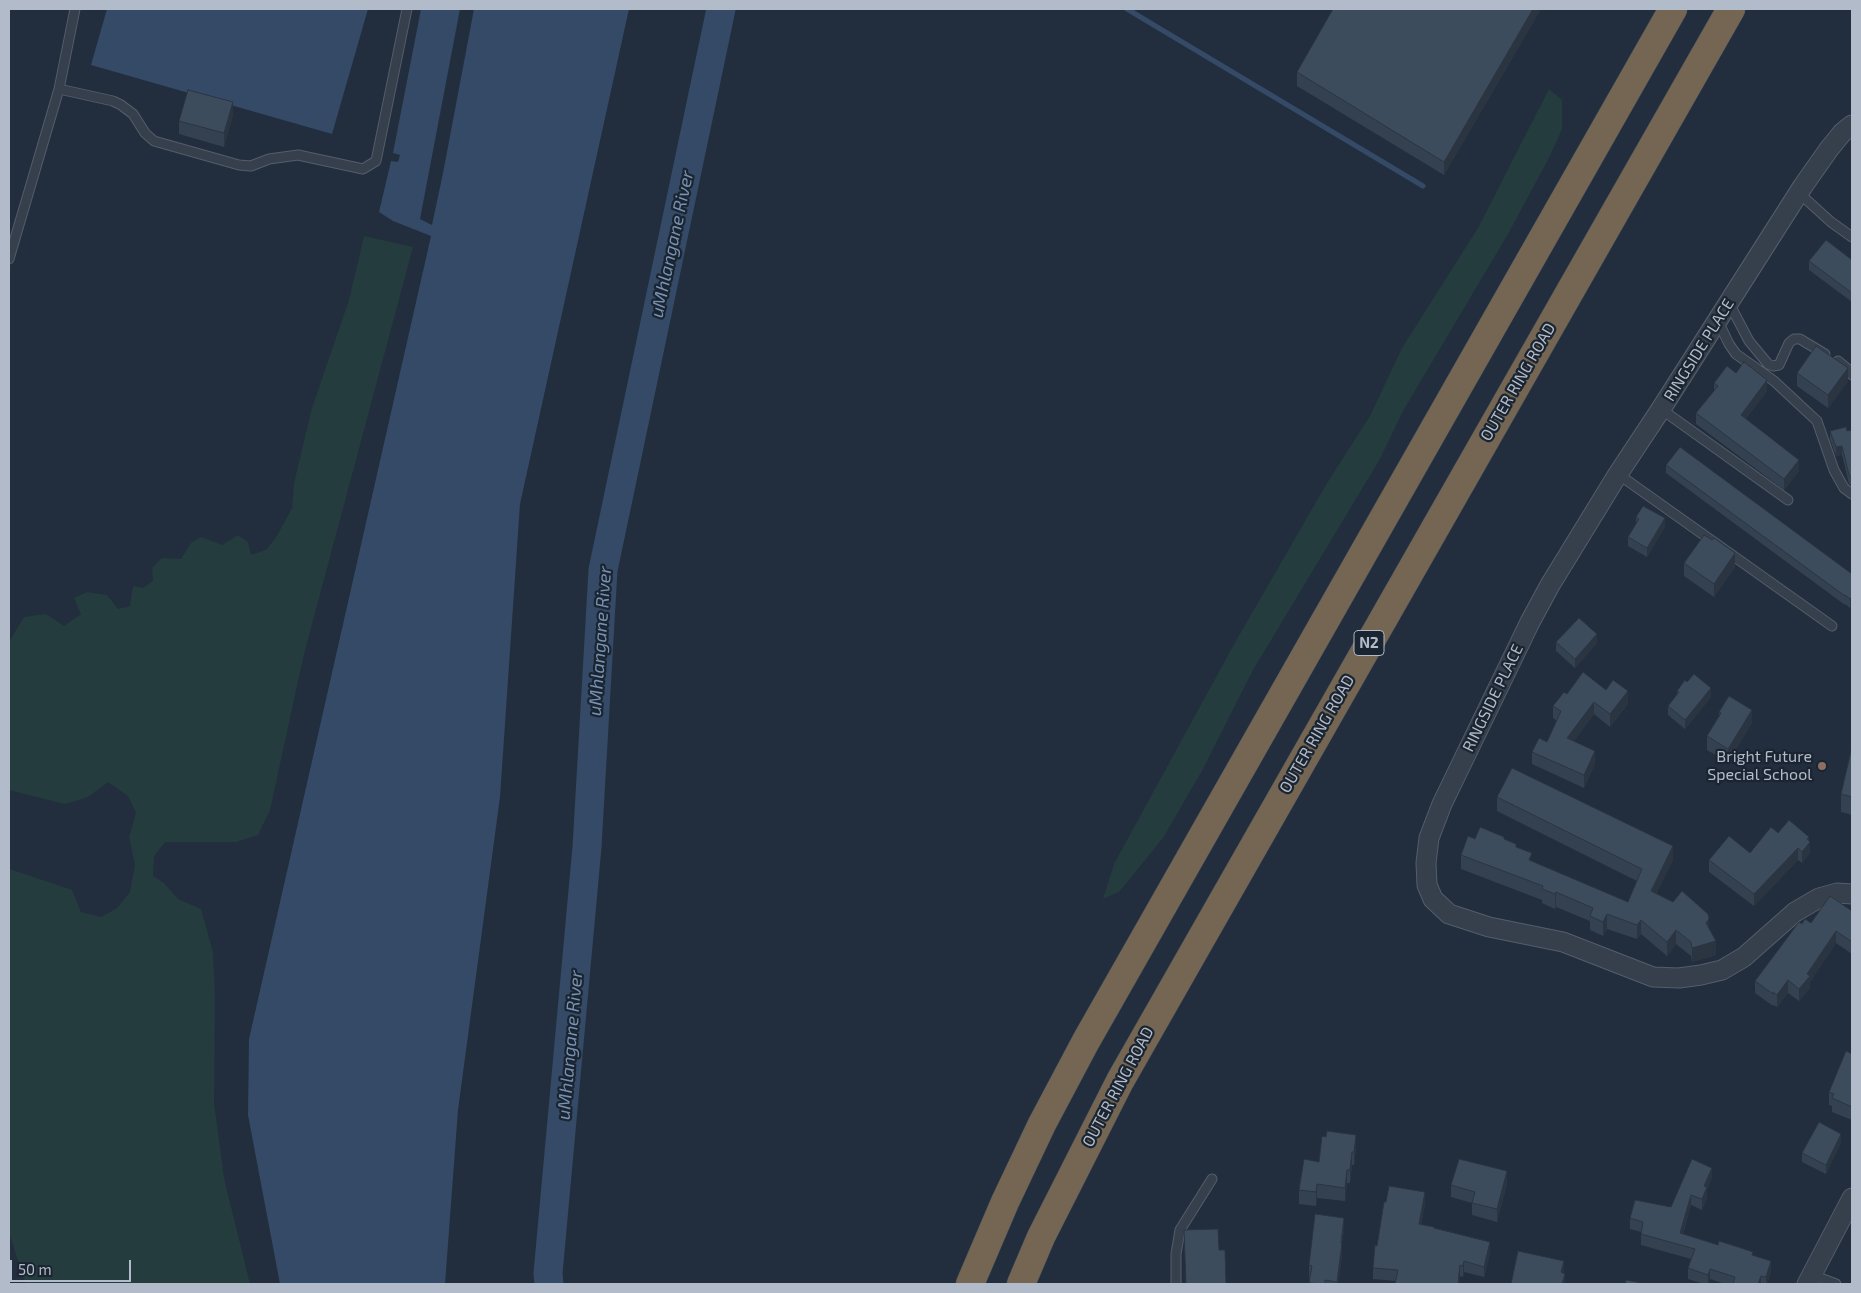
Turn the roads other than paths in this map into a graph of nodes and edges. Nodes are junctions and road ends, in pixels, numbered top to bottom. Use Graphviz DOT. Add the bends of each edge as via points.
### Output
graph roads {
  1 [pos="76,9"];
  2 [pos="407,9"];
  3 [pos="1673,9"];
  4 [pos="1732,9"];
  5 [pos="59,89"];
  6 [pos="1852,125"];
  7 [pos="1799,192"];
  8 [pos="1852,237"];
  9 [pos="9,259"];
  10 [pos="1729,303"];
  11 [pos="1718,321"];
  12 [pos="1852,375"];
  13 [pos="1661,409"];
  14 [pos="1618,474"];
  15 [pos="1852,494"];
  16 [pos="1788,500"];
  17 [pos="1832,626"];
  18 [pos="1852,894"];
  19 [pos="1212,1179"];
  20 [pos="1852,1198"];
  21 [pos="1810,1280"];
  22 [pos="970,1284"];
  23 [pos="1021,1284"];
  24 [pos="1176,1284"];
  25 [pos="1836,1284"];
  1 -- 5 [label="lane"];
  2 -- 5 [label="lane" via="376,161 363,169 298,155 251,166 239,165 154,141 122,105"];
  3 -- 22 [label="highway" via="1086,1041 1042,1124"];
  4 -- 23 [label="highway, OUTER RING ROAD / N2" via="1129,1064"];
  5 -- 9 [label="lane"];
  6 -- 7 [label="street, RINGSIDE PLACE" via="1829,149"];
  7 -- 8 [label="lane"];
  7 -- 10 [label="street, RINGSIDE PLACE"];
  10 -- 11 [label="street, RINGSIDE PLACE"];
  10 -- 12 [label="lane" via="1749,341 1768,364 1779,365 1789,343 1800,339 1838,361"];
  11 -- 13 [label="street, RINGSIDE PLACE"];
  11 -- 15 [label="lane" via="1736,354 1774,381 1817,421 1834,470 1844,488"];
  13 -- 14 [label="street, RINGSIDE PLACE"];
  13 -- 16 [label="lane"];
  14 -- 17 [label="lane"];
  14 -- 18 [label="street, RINGSIDE PLACE" via="1530,622 1442,804 1429,838 1426,863 1427,885 1433,899 1449,914 1489,927 1563,942 1653,977 1680,978 1722,970 1744,957 1795,912 1819,898 1837,893"];
  19 -- 24 [label="lane" via="1180,1230"];
  20 -- 21 [label="street"];
  21 -- 25 [label="lane"];
}
